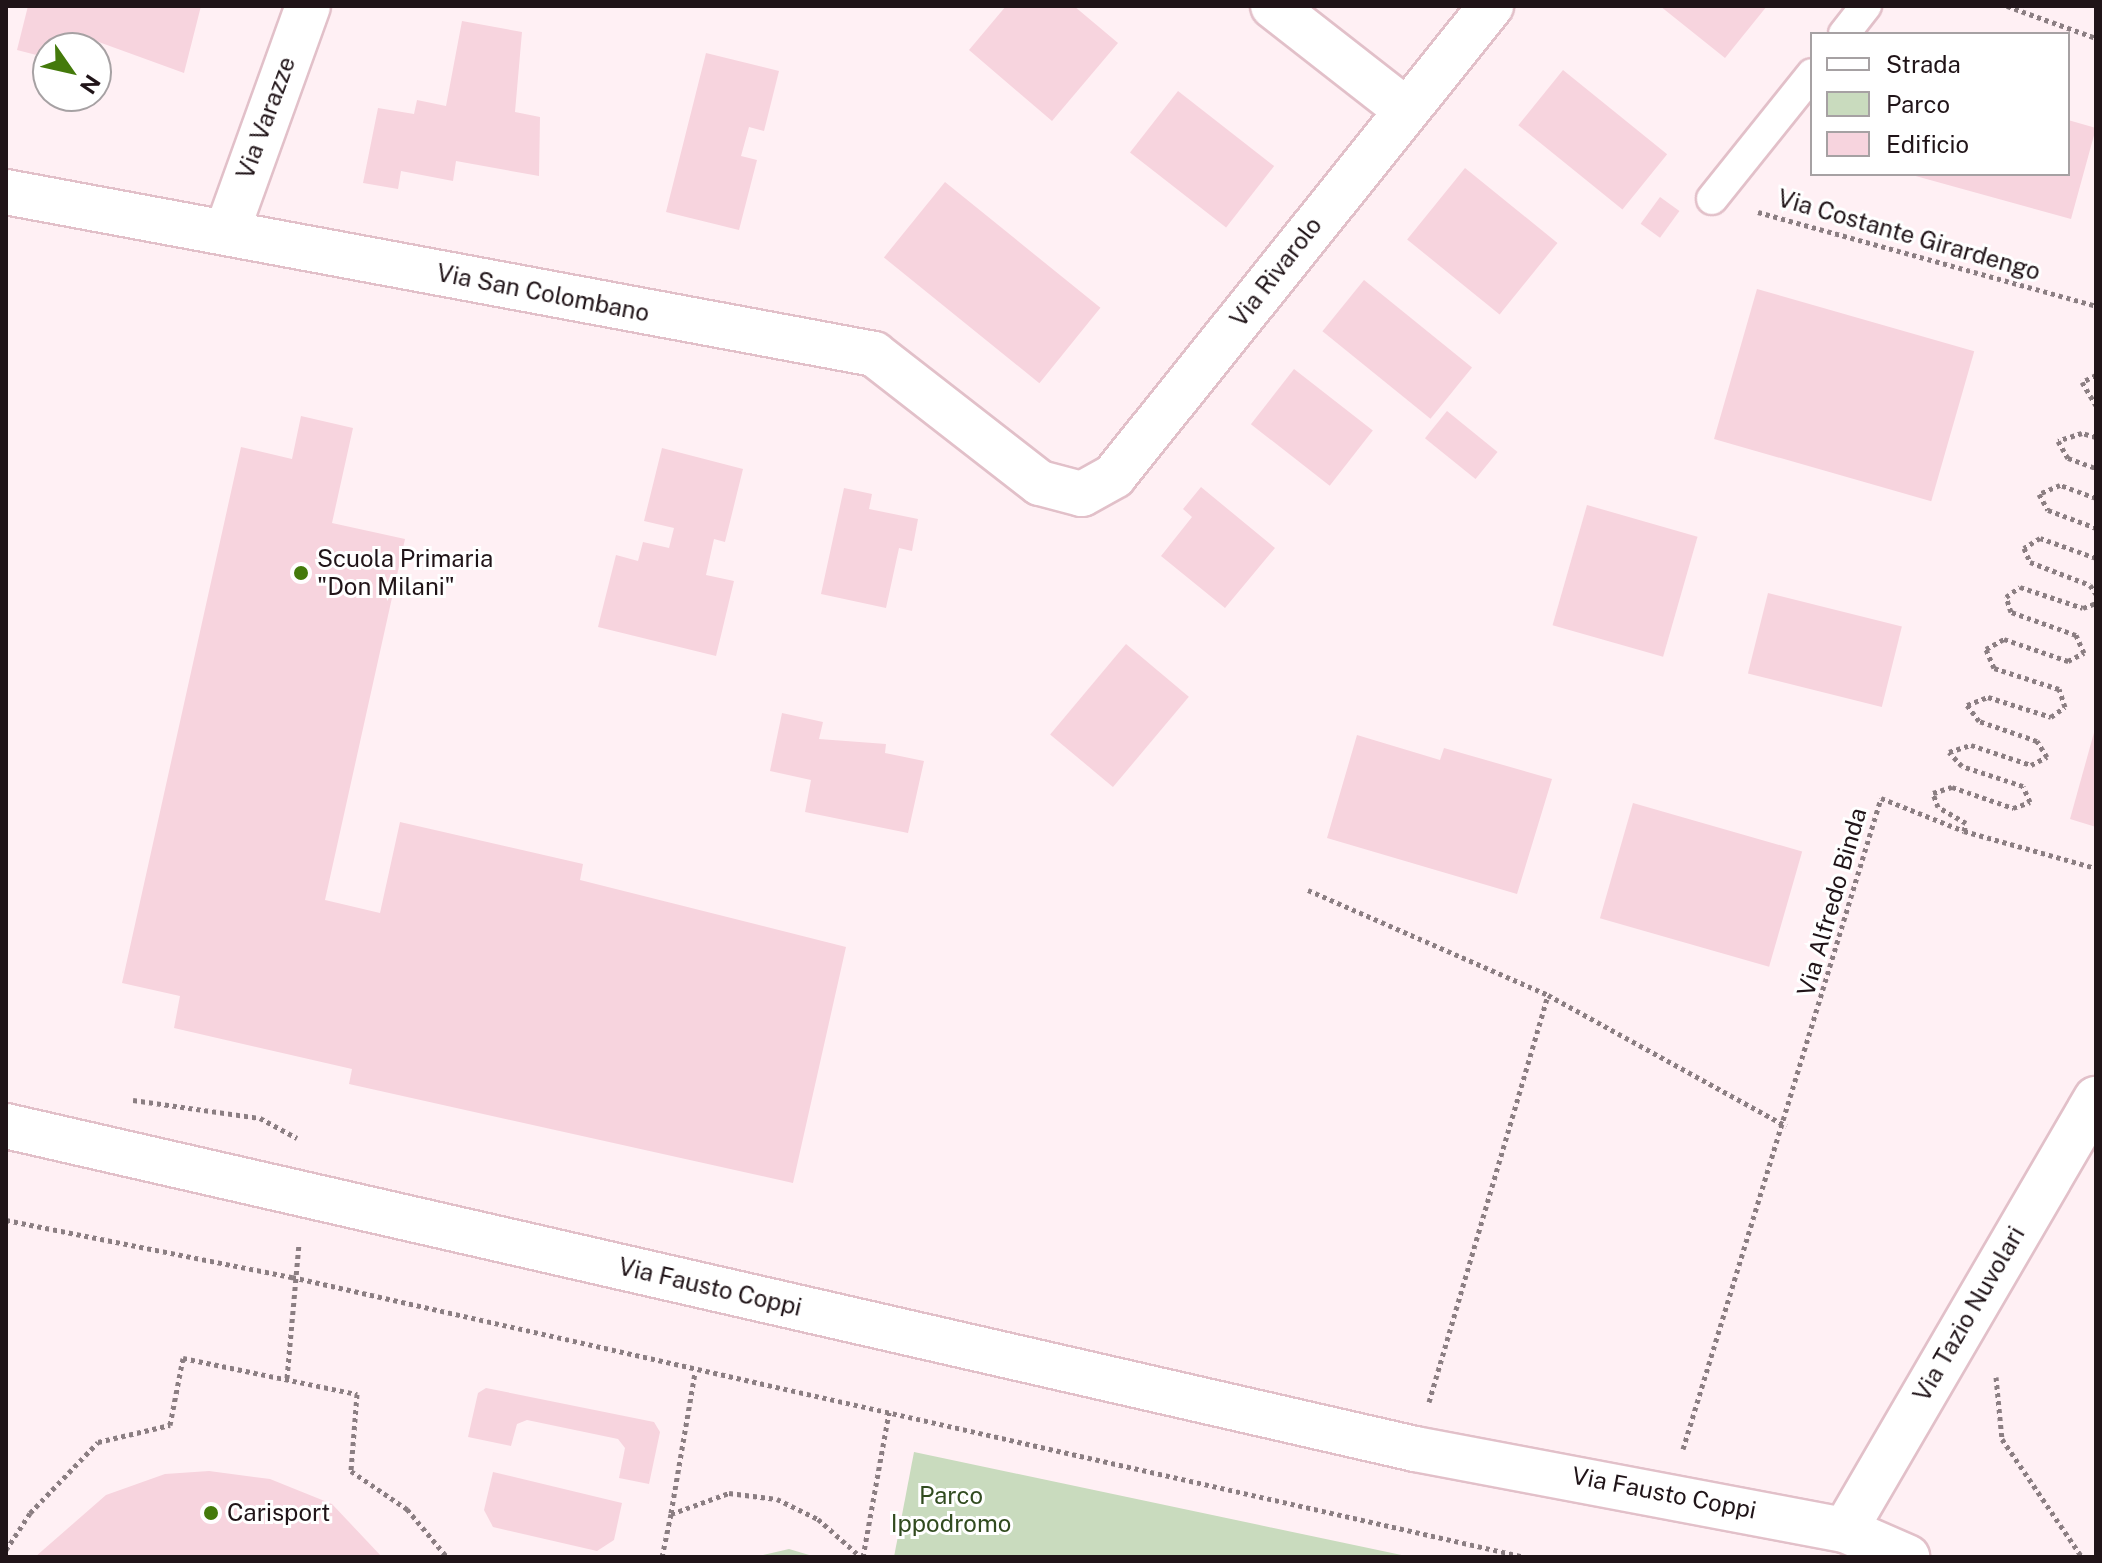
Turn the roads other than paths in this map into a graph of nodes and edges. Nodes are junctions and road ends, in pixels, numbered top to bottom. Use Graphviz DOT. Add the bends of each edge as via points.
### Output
graph roads {
  1 [pos="308,6"];
  2 [pos="1273,6"];
  3 [pos="1491,6"];
  4 [pos="1866,6"];
  5 [pos="1846,32"];
  6 [pos="1810,76"];
  7 [pos="1405,109"];
  8 [pos="6,192"];
  9 [pos="1712,199"];
  10 [pos="227,231"];
  11 [pos="1040,483"];
  12 [pos="2096,1099"];
  13 [pos="10,1132"];
  14 [pos="1845,1530"];
  15 [pos="1907,1557"];
  1 -- 10 [label="street, Via Varazze"];
  2 -- 7 [label="street"];
  3 -- 7 [label="street, Via Rivarolo"];
  4 -- 5 [label="lane"];
  6 -- 9 [label="lane"];
  7 -- 11 [label="street, Via Rivarolo" via="1114,476 1082,494"];
  8 -- 10 [label="street, Via San Colombano"];
  10 -- 11 [label="street, Via San Colombano" via="874,354"];
  12 -- 14 [label="street, Via Tazio Nuvolari"];
  13 -- 14 [label="street, Via Fausto Coppi" via="1415,1449 1670,1492"];
  14 -- 15 [label="street, Via Fausto Coppi"];
}
